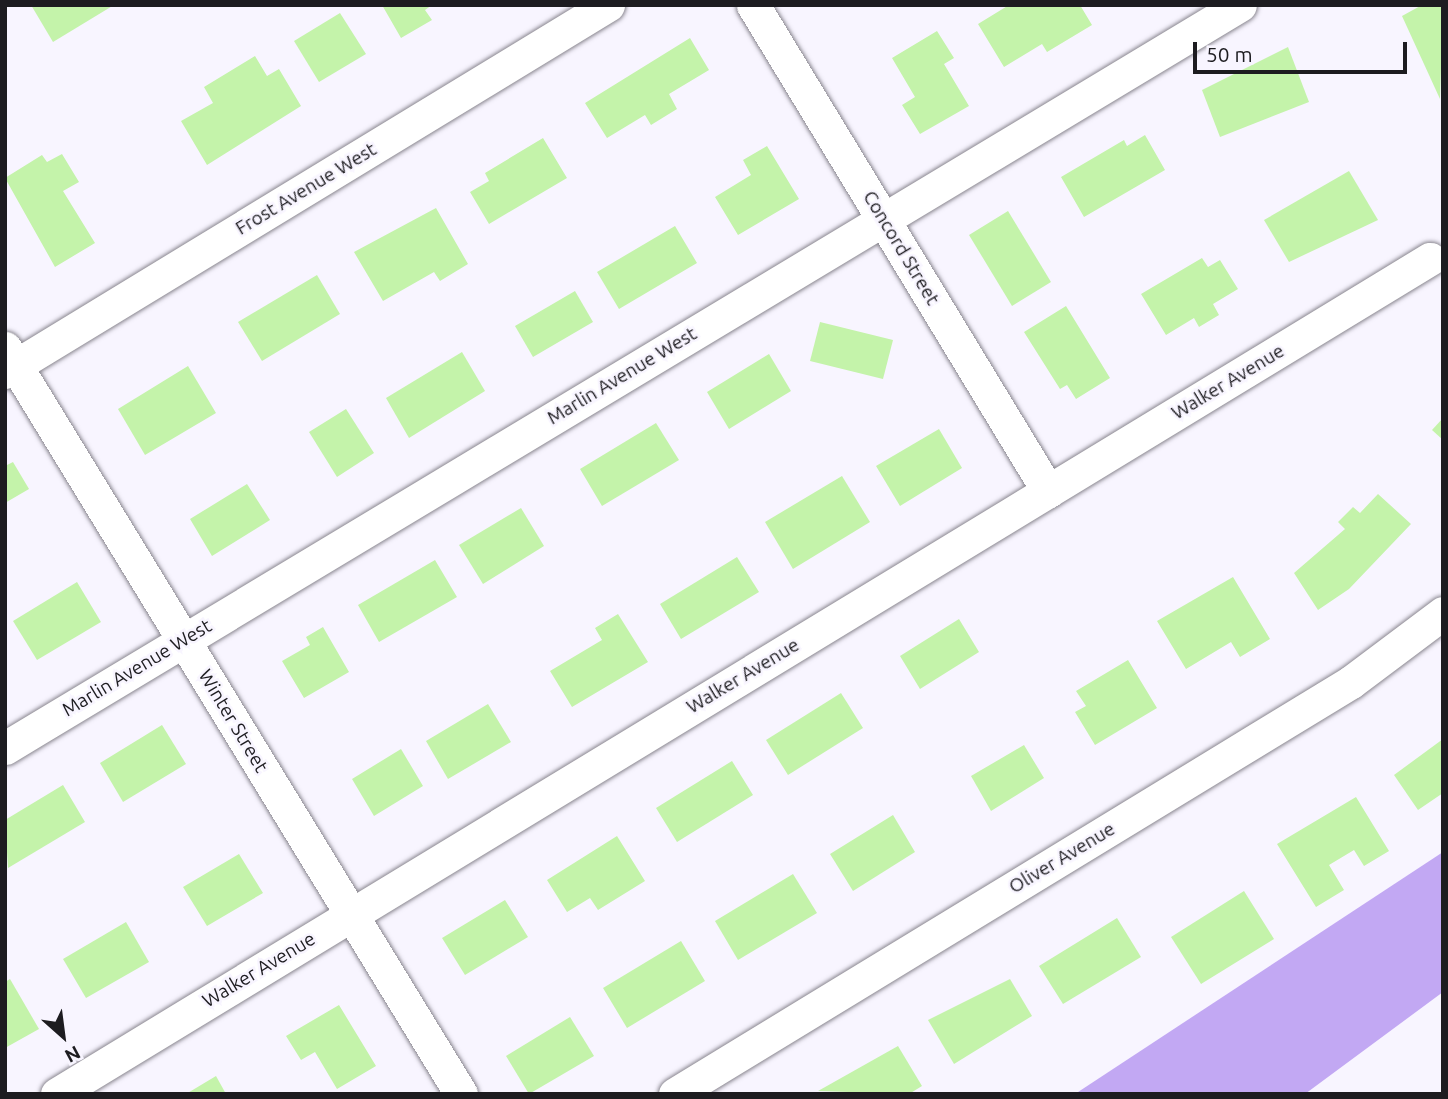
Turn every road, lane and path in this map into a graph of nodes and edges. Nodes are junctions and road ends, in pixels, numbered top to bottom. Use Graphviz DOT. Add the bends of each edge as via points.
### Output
graph roads {
  1 [pos="608,5"];
  2 [pos="753,5"];
  3 [pos="1240,5"];
  4 [pos="883,218"];
  5 [pos="1430,259"];
  6 [pos="9,362"];
  7 [pos="1048,491"];
  8 [pos="1443,613"];
  9 [pos="183,640"];
  10 [pos="5,748"];
  11 [pos="351,914"];
  12 [pos="57,1094"];
  13 [pos="461,1094"];
  14 [pos="675,1094"];
  1 -- 6 [label="street, Frost Avenue West"];
  2 -- 4 [label="street, Concord Street"];
  3 -- 4 [label="street, Marlin Avenue West"];
  4 -- 7 [label="street, Concord Street"];
  4 -- 9 [label="street, Marlin Avenue West"];
  5 -- 7 [label="street, Walker Avenue"];
  6 -- 9 [label="street, Winter Street"];
  7 -- 11 [label="street, Walker Avenue"];
  8 -- 14 [label="street, Oliver Avenue" via="1351,682"];
  9 -- 10 [label="street, Marlin Avenue West"];
  9 -- 11 [label="street, Winter Street"];
  11 -- 12 [label="street, Walker Avenue"];
  11 -- 13 [label="street, Winter Street"];
}
